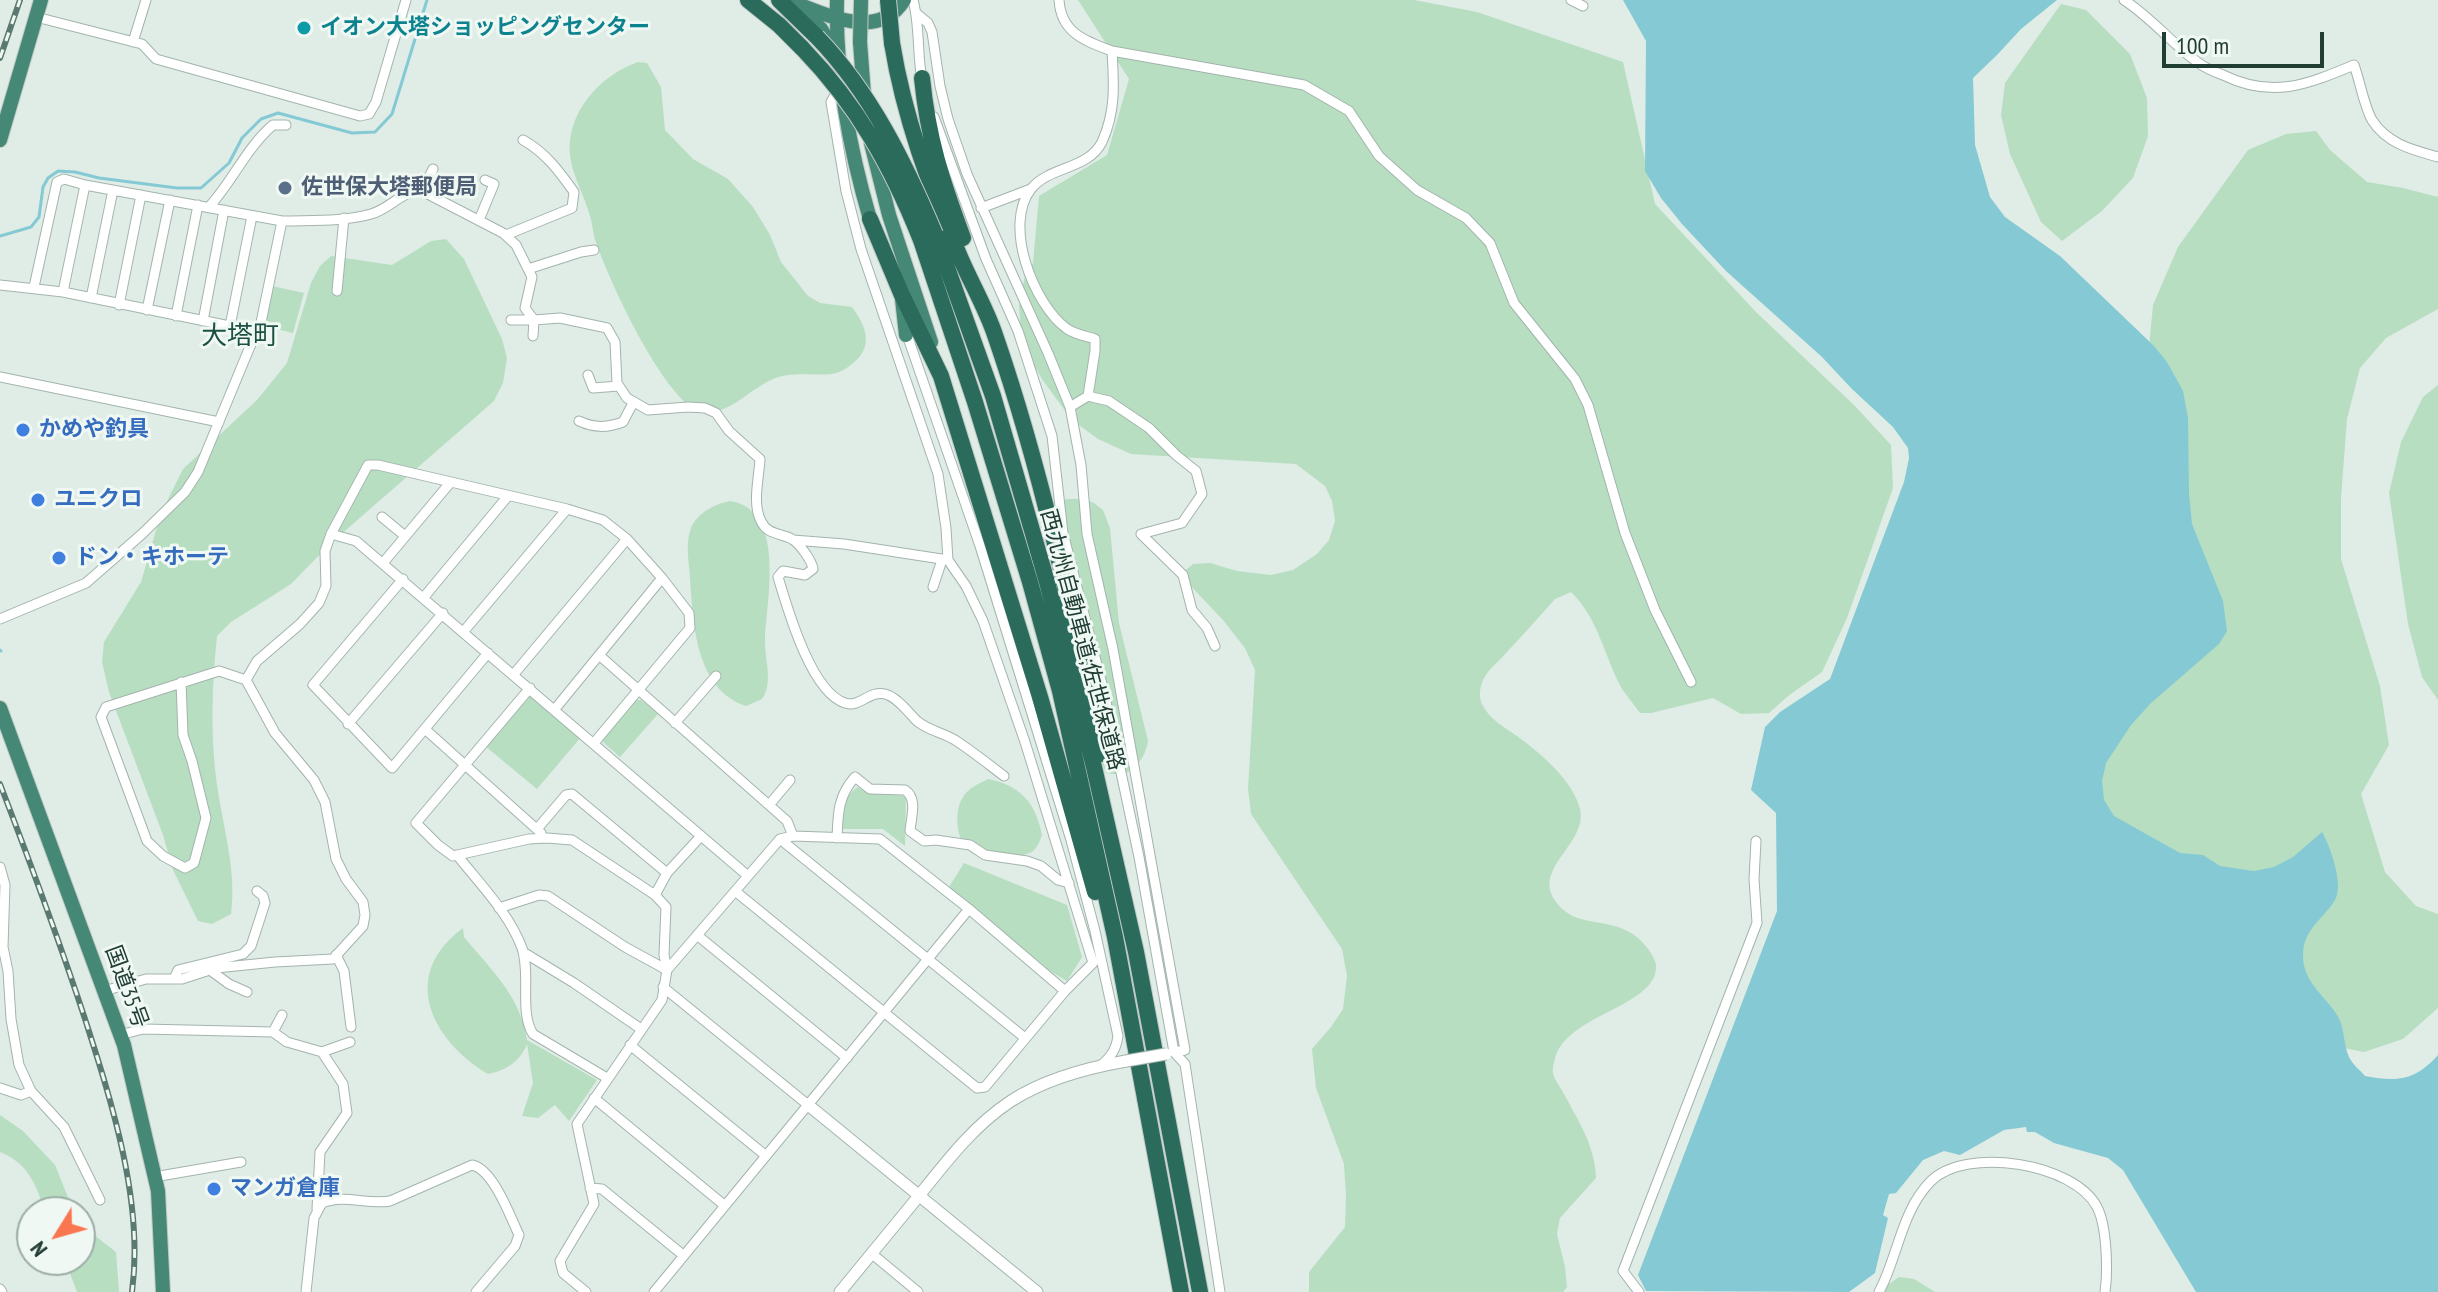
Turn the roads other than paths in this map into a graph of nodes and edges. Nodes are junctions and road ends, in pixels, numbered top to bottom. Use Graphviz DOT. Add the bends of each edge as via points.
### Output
graph roads {
  1 [pos="41,0"];
  2 [pos="146,0"];
  3 [pos="406,0"];
  4 [pos="748,0"];
  5 [pos="786,0"];
  6 [pos="837,0"];
  7 [pos="861,0"];
  8 [pos="888,0"];
  9 [pos="904,0"];
  10 [pos="913,0"];
  11 [pos="1059,0"];
  12 [pos="1571,0"];
  13 [pos="2124,0"];
  14 [pos="1583,6"];
  15 [pos="916,13"];
  16 [pos="36,17"];
  17 [pos="836,17"];
  18 [pos="133,42"];
  19 [pos="1112,51"];
  20 [pos="838,67"];
  21 [pos="922,78"];
  22 [pos="841,86"];
  23 [pos="286,125"];
  24 [pos="0,140"];
  25 [pos="523,140"];
  26 [pos="2438,157"];
  27 [pos="433,169"];
  28 [pos="493,183"];
  29 [pos="85,185"];
  30 [pos="1031,189"];
  31 [pos="113,190"];
  32 [pos="422,191"];
  33 [pos="141,195"];
  34 [pos="170,200"];
  35 [pos="203,206"];
  36 [pos="981,208"];
  37 [pos="224,210"];
  38 [pos="889,215"];
  39 [pos="252,216"];
  40 [pos="344,218"];
  41 [pos="870,219"];
  42 [pos="479,220"];
  43 [pos="282,221"];
  44 [pos="506,235"];
  45 [pos="928,237"];
  46 [pos="594,250"];
  47 [pos="528,269"];
  48 [pos="0,285"];
  49 [pos="34,287"];
  50 [pos="337,291"];
  51 [pos="63,292"];
  52 [pos="901,293"];
  53 [pos="91,298"];
  54 [pos="119,305"];
  55 [pos="147,310"];
  56 [pos="176,316"];
  57 [pos="511,320"];
  58 [pos="534,320"];
  59 [pos="203,321"];
  60 [pos="230,326"];
  61 [pos="992,326"];
  62 [pos="256,332"];
  63 [pos="906,335"];
  64 [pos="533,336"];
  65 [pos="588,375"];
  66 [pos="941,376"];
  67 [pos="0,377"];
  68 [pos="619,386"];
  69 [pos="1088,396"];
  70 [pos="633,403"];
  71 [pos="1070,407"];
  72 [pos="579,421"];
  73 [pos="219,422"];
  74 [pos="450,483"];
  75 [pos="508,496"];
  76 [pos="567,509"];
  77 [pos="382,517"];
  78 [pos="331,534"];
  79 [pos="405,536"];
  80 [pos="627,539"];
  81 [pos="793,540"];
  82 [pos="945,560"];
  83 [pos="383,563"];
  84 [pos="662,578"];
  85 [pos="403,579"];
  86 [pos="933,587"];
  87 [pos="424,597"];
  88 [pos="443,613"];
  89 [pos="0,619"];
  90 [pos="464,631"];
  91 [pos="1215,646"];
  92 [pos="488,653"];
  93 [pos="599,655"];
  94 [pos="514,674"];
  95 [pos="716,676"];
  96 [pos="246,680"];
  97 [pos="181,682"];
  98 [pos="1691,682"];
  99 [pos="530,688"];
  100 [pos="638,690"];
  101 [pos="0,708"];
  102 [pos="555,709"];
  103 [pos="675,723"];
  104 [pos="348,724"];
  105 [pos="426,730"];
  106 [pos="594,743"];
  107 [pos="465,765"];
  108 [pos="1004,776"];
  109 [pos="790,780"];
  110 [pos="769,805"];
  111 [pos="537,829"];
  112 [pos="701,836"];
  113 [pos="793,836"];
  114 [pos="547,838"];
  115 [pos="837,838"];
  116 [pos="780,839"];
  117 [pos="1756,841"];
  118 [pos="457,855"];
  119 [pos="0,867"];
  120 [pos="667,873"];
  121 [pos="748,876"];
  122 [pos="1069,883"];
  123 [pos="257,891"];
  124 [pos="735,891"];
  125 [pos="655,895"];
  126 [pos="499,908"];
  127 [pos="969,909"];
  128 [pos="697,935"];
  129 [pos="523,952"];
  130 [pos="1136,952"];
  131 [pos="336,955"];
  132 [pos="927,960"];
  133 [pos="210,970"];
  134 [pos="667,970"];
  135 [pos="8,971"];
  136 [pos="0,979"];
  137 [pos="174,979"];
  138 [pos="663,987"];
  139 [pos="104,991"];
  140 [pos="1065,991"];
  141 [pos="247,992"];
  142 [pos="884,1014"];
  143 [pos="282,1015"];
  144 [pos="351,1027"];
  145 [pos="641,1029"];
  146 [pos="273,1032"];
  147 [pos="120,1035"];
  148 [pos="1025,1038"];
  149 [pos="350,1042"];
  150 [pos="1137,1044"];
  151 [pos="630,1045"];
  152 [pos="322,1052"];
  153 [pos="1175,1052"];
  154 [pos="847,1058"];
  155 [pos="1100,1066"];
  156 [pos="607,1078"];
  157 [pos="0,1088"];
  158 [pos="31,1091"];
  159 [pos="594,1098"];
  160 [pos="807,1104"];
  161 [pos="765,1155"];
  162 [pos="241,1162"];
  163 [pos="154,1177"];
  164 [pos="590,1188"];
  165 [pos="919,1196"];
  166 [pos="100,1200"];
  167 [pos="724,1205"];
  168 [pos="317,1209"];
  169 [pos="871,1253"];
  170 [pos="683,1255"];
  171 [pos="580,1290"];
  172 [pos="163,1292"];
  173 [pos="306,1292"];
  174 [pos="476,1292"];
  175 [pos="654,1292"];
  176 [pos="840,1292"];
  177 [pos="918,1292"];
  178 [pos="1037,1292"];
  179 [pos="1181,1292"];
  180 [pos="1200,1292"];
  181 [pos="1220,1292"];
  182 [pos="1639,1292"];
  183 [pos="1879,1292"];
  184 [pos="2105,1292"];
  1 -- 16 [label="highway"];
  2 -- 18 [label="street"];
  3 -- 18 [label="street" via="376,102 369,114 360,116 156,59"];
  4 -- 45 [label="highway, 西九州自動車道;佐世保道路, bridge" via="803,49 846,100"];
  5 -- 17 [label="highway"];
  5 -- 20 [label="highway" via="821,29"];
  5 -- 45 [label="highway, 西九州自動車道;佐世保道路, bridge" via="856,85 888,134"];
  6 -- 17 [label="highway"];
  7 -- 38 [label="highway, bridge" via="865,110"];
  8 -- 61 [label="highway, bridge" via="902,95 924,167"];
  9 -- 17 [label="highway" via="876,22"];
  10 -- 15 [label="street"];
  11 -- 19 [label="street" via="1060,16 1080,39"];
  12 -- 14 [label="street"];
  13 -- 26 [label="street" via="2201,65 2248,84 2285,89 2354,65 2372,119 2385,135 2404,148"];
  15 -- 21 [label="street"];
  15 -- 36 [label="street" via="932,32 948,119"];
  16 -- 18 [label="street"];
  16 -- 24 [label="highway"];
  17 -- 20 [label="highway"];
  19 -- 30 [label="street" via="1115,97 1101,144 1085,160"];
  19 -- 98 [label="street" via="1304,85 1349,111 1379,156 1417,190 1466,218 1490,243 1514,303 1575,379 1588,405 1625,533"];
  20 -- 22 [label="highway"];
  21 -- 61 [label="highway" via="934,157"];
  21 -- 153 [label="street" via="1052,436 1063,533 1107,703"];
  22 -- 41 [label="highway"];
  22 -- 82 [label="street" via="831,102 846,191 938,474"];
  23 -- 35 [label="street" via="273,125 262,134 226,188"];
  25 -- 44 [label="street" via="558,168 574,192 572,208"];
  27 -- 32 [label="street"];
  28 -- 42 [label="street"];
  29 -- 31 [label="street"];
  29 -- 49 [label="street" via="57,182"];
  29 -- 51 [label="street"];
  30 -- 36 [label="street"];
  30 -- 69 [label="street" via="1022,207 1020,244 1048,308 1067,329 1095,339"];
  31 -- 33 [label="street"];
  31 -- 53 [label="street"];
  32 -- 40 [label="street" via="412,191 372,214"];
  32 -- 42 [label="street"];
  33 -- 34 [label="street"];
  33 -- 54 [label="street"];
  34 -- 35 [label="street"];
  34 -- 55 [label="street"];
  35 -- 37 [label="street"];
  35 -- 56 [label="street"];
  36 -- 71 [label="street"];
  37 -- 39 [label="street"];
  37 -- 59 [label="street"];
  38 -- 52 [label="highway"];
  38 -- 66 [label="highway"];
  39 -- 43 [label="street"];
  39 -- 60 [label="street"];
  40 -- 43 [label="street"];
  40 -- 50 [label="street"];
  41 -- 52 [label="highway"];
  41 -- 63 [label="street"];
  42 -- 44 [label="street"];
  43 -- 62 [label="street"];
  44 -- 47 [label="street"];
  45 -- 130 [label="highway, 西九州自動車道;佐世保道路" via="993,396 1047,582"];
  45 -- 150 [label="highway, 西九州自動車道;佐世保道路" via="1030,582 1088,811"];
  46 -- 47 [label="street"];
  47 -- 58 [label="street" via="532,277 525,308"];
  48 -- 49 [label="street"];
  49 -- 51 [label="street"];
  51 -- 53 [label="street"];
  52 -- 63 [label="highway"];
  52 -- 66 [label="highway"];
  53 -- 54 [label="street"];
  54 -- 55 [label="street"];
  55 -- 56 [label="street"];
  56 -- 59 [label="street"];
  57 -- 58 [label="street"];
  58 -- 64 [label="street"];
  58 -- 68 [label="street" via="560,318 607,328 615,342"];
  59 -- 60 [label="street"];
  60 -- 62 [label="street"];
  61 -- 130 [label="highway" via="1011,380 1082,662"];
  62 -- 73 [label="street"];
  63 -- 155 [label="street" via="980,546 1071,840 1118,1036 1111,1057"];
  65 -- 68 [label="street" via="593,388"];
  66 -- 150 [label="highway" via="1040,697"];
  67 -- 73 [label="street"];
  68 -- 70 [label="street"];
  69 -- 71 [label="street"];
  69 -- 91 [label="street" via="1109,401 1149,428 1196,471 1202,494 1182,523 1141,534 1183,575 1192,610"];
  70 -- 72 [label="street" via="623,422 592,427"];
  70 -- 81 [label="street" via="648,410 688,407 716,413 760,459 757,509 763,526"];
  71 -- 153 [label="street" via="1087,534 1116,664"];
  73 -- 89 [label="street" via="185,492 142,534 86,583"];
  74 -- 75 [label="street"];
  74 -- 78 [label="street" via="368,465"];
  74 -- 79 [label="street"];
  75 -- 76 [label="street"];
  75 -- 87 [label="street"];
  76 -- 80 [label="street" via="603,520"];
  76 -- 90 [label="street"];
  77 -- 79 [label="street"];
  78 -- 83 [label="street" via="356,541"];
  78 -- 96 [label="street" via="319,603 257,661"];
  79 -- 83 [label="street"];
  80 -- 84 [label="street"];
  80 -- 94 [label="street"];
  81 -- 82 [label="street"];
  81 -- 108 [label="street" via="813,569 805,575 783,571 778,577 816,678 844,703 855,705 875,694 895,699 927,729 953,738"];
  82 -- 86 [label="street"];
  82 -- 122 [label="street" via="966,586 983,621"];
  83 -- 85 [label="street"];
  84 -- 93 [label="street"];
  84 -- 100 [label="street" via="689,613 690,628"];
  85 -- 87 [label="street"];
  85 -- 104 [label="street" via="313,685"];
  87 -- 88 [label="street"];
  88 -- 90 [label="street"];
  88 -- 104 [label="street"];
  90 -- 92 [label="street"];
  92 -- 94 [label="street"];
  92 -- 105 [label="street"];
  93 -- 100 [label="street"];
  93 -- 102 [label="street"];
  94 -- 99 [label="street"];
  95 -- 103 [label="street"];
  96 -- 97 [label="street" via="219,671"];
  96 -- 131 [label="street" via="275,733 314,780 325,802 336,859 363,902 363,926"];
  97 -- 97 [label="street" via="106,707 101,717 147,841 185,868 194,863 206,818 183,735"];
  99 -- 102 [label="street"];
  99 -- 107 [label="street"];
  100 -- 103 [label="street"];
  100 -- 106 [label="street"];
  101 -- 139 [label="highway, 国道35号"];
  102 -- 106 [label="street"];
  103 -- 110 [label="street"];
  104 -- 105 [label="street" via="392,768"];
  105 -- 107 [label="street"];
  106 -- 112 [label="street"];
  107 -- 111 [label="street"];
  107 -- 118 [label="street" via="416,823"];
  109 -- 110 [label="street"];
  110 -- 113 [label="street" via="787,821"];
  111 -- 114 [label="street"];
  111 -- 120 [label="street" via="572,794"];
  112 -- 120 [label="street"];
  112 -- 121 [label="street"];
  113 -- 115 [label="street"];
  113 -- 116 [label="street"];
  114 -- 118 [label="street"];
  114 -- 125 [label="street" via="572,840"];
  115 -- 122 [label="street" via="839,804 855,777 870,789 910,793 910,831 924,841 970,845 985,855 1027,861"];
  115 -- 127 [label="street" via="880,839"];
  116 -- 121 [label="street"];
  116 -- 132 [label="street"];
  117 -- 182 [label="street" via="1757,923 1623,1271"];
  118 -- 126 [label="street"];
  119 -- 135 [label="street"];
  120 -- 125 [label="street"];
  121 -- 124 [label="street"];
  122 -- 140 [label="street" via="1093,963"];
  123 -- 137 [label="street" via="265,903 251,946 243,954 178,970"];
  124 -- 128 [label="street"];
  124 -- 142 [label="street"];
  125 -- 134 [label="street" via="666,907"];
  126 -- 129 [label="street"];
  126 -- 134 [label="street" via="548,896"];
  127 -- 132 [label="street"];
  127 -- 140 [label="street"];
  128 -- 134 [label="street"];
  128 -- 154 [label="street"];
  129 -- 145 [label="street"];
  129 -- 156 [label="street" via="533,1034"];
  130 -- 180 [label="highway, 西九州自動車道;佐世保道路"];
  131 -- 133 [label="street"];
  131 -- 144 [label="street" via="344,971"];
  132 -- 142 [label="street"];
  132 -- 148 [label="street"];
  133 -- 137 [label="street"];
  133 -- 141 [label="street"];
  134 -- 138 [label="street"];
  135 -- 136 [label="street"];
  135 -- 158 [label="street" via="19,1065"];
  137 -- 139 [label="street" via="146,979"];
  138 -- 145 [label="street" via="662,1000"];
  138 -- 160 [label="street"];
  139 -- 147 [label="highway, 国道35号"];
  140 -- 148 [label="street"];
  142 -- 148 [label="street" via="977,1088 985,1087"];
  142 -- 154 [label="street"];
  143 -- 146 [label="street"];
  145 -- 151 [label="street"];
  146 -- 147 [label="street" via="143,1029"];
  146 -- 152 [label="street"];
  147 -- 163 [label="highway, 国道35号"];
  149 -- 152 [label="street"];
  150 -- 179 [label="highway, 西九州自動車道;佐世保道路"];
  151 -- 156 [label="street"];
  151 -- 161 [label="street"];
  152 -- 168 [label="street" via="343,1084 347,1113 320,1152"];
  153 -- 155 [label="street, bridge"];
  153 -- 181 [label="street" via="1185,1064"];
  154 -- 160 [label="street"];
  155 -- 165 [label="street" via="1053,1080 1012,1101 979,1126"];
  156 -- 159 [label="street"];
  157 -- 158 [label="street" via="21,1095"];
  158 -- 166 [label="street" via="64,1127"];
  159 -- 164 [label="street" via="577,1124"];
  159 -- 167 [label="street"];
  160 -- 161 [label="street"];
  160 -- 165 [label="street"];
  161 -- 167 [label="street"];
  162 -- 163 [label="street"];
  163 -- 172 [label="highway, 国道35号"];
  164 -- 170 [label="street" via="602,1189"];
  164 -- 171 [label="street" via="594,1204 560,1261 563,1273"];
  165 -- 169 [label="street"];
  165 -- 178 [label="street"];
  167 -- 170 [label="street"];
  168 -- 173 [label="street"];
  168 -- 174 [label="street" via="332,1199 390,1201 472,1165 479,1167 489,1176 519,1235"];
  169 -- 176 [label="street"];
  169 -- 177 [label="street"];
  170 -- 175 [label="street"];
  183 -- 184 [label="street" via="1900,1236 1931,1181 1965,1163 1984,1163 2040,1169 2077,1184 2097,1207 2105,1242"];
}
